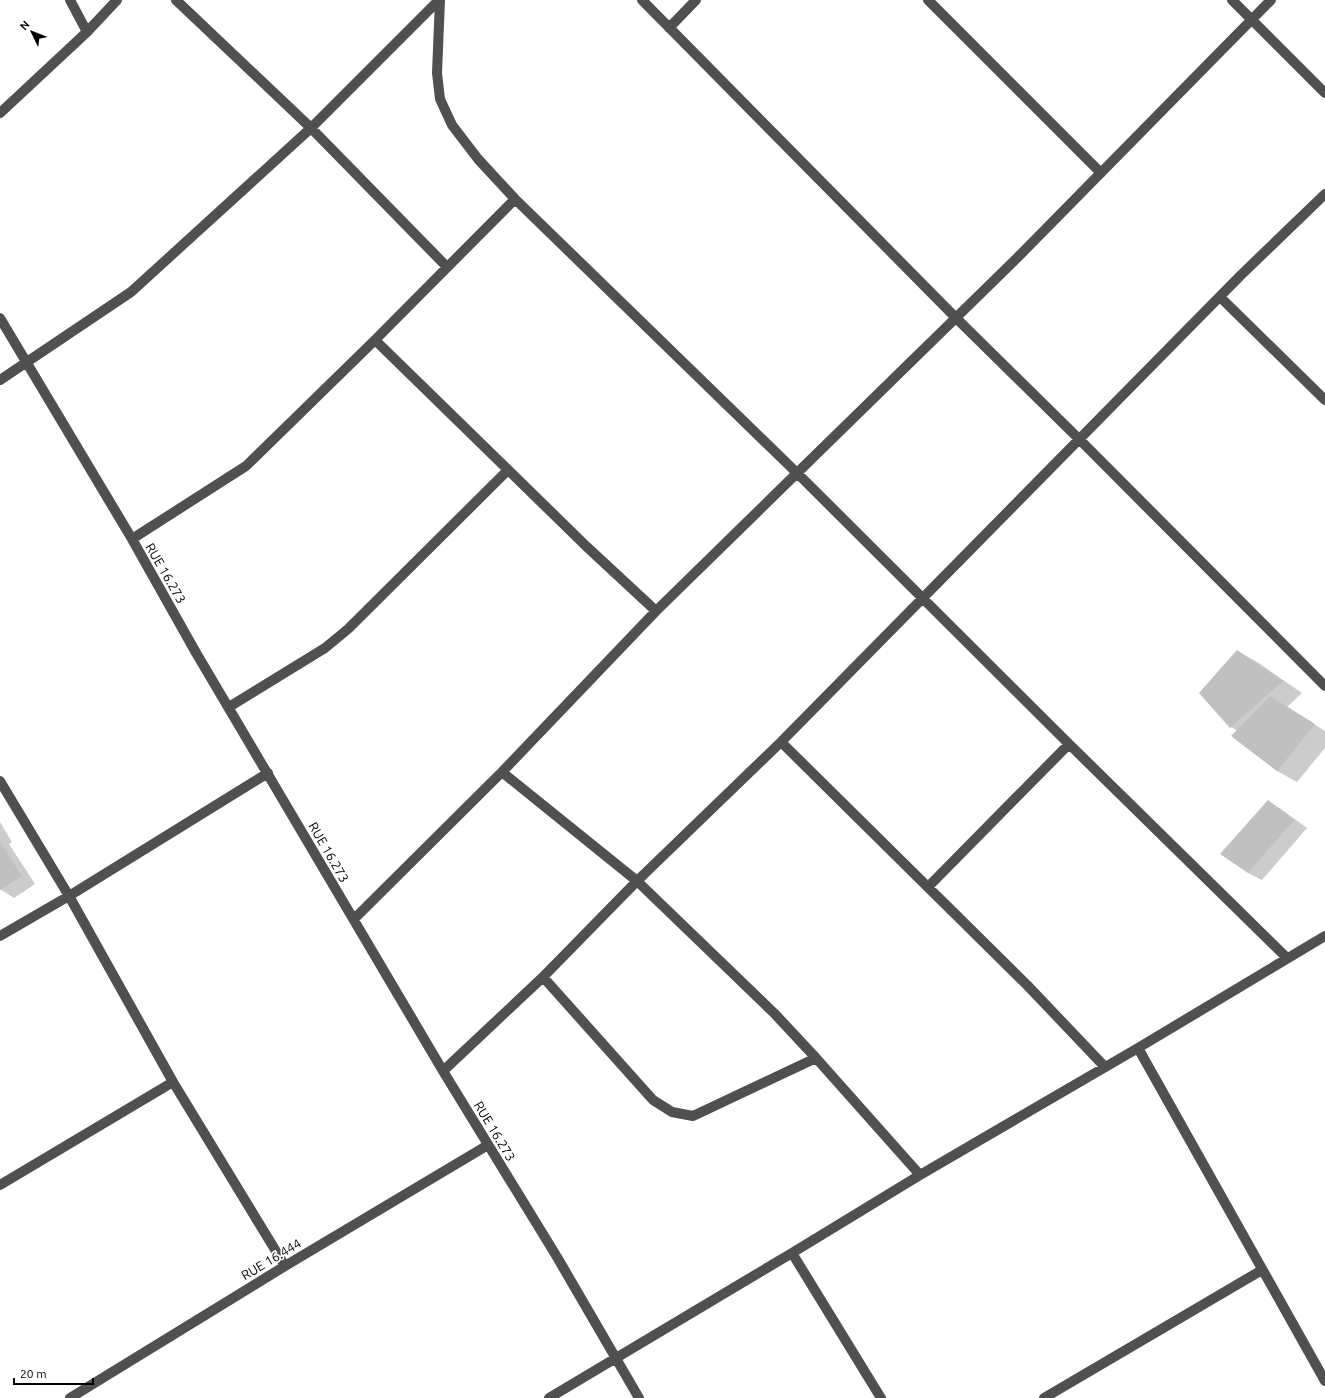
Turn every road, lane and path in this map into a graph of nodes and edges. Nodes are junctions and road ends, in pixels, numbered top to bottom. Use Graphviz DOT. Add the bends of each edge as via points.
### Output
graph roads {
  1 [pos="70,0"];
  2 [pos="117,0"];
  3 [pos="176,0"];
  4 [pos="439,0"];
  5 [pos="642,0"];
  6 [pos="696,0"];
  7 [pos="928,0"];
  8 [pos="1232,0"];
  9 [pos="1271,0"];
  10 [pos="1252,19"];
  11 [pos="669,28"];
  12 [pos="87,32"];
  13 [pos="1325,93"];
  14 [pos="0,113"];
  15 [pos="311,128"];
  16 [pos="1101,173"];
  17 [pos="1325,194"];
  18 [pos="515,199"];
  19 [pos="447,267"];
  20 [pos="1220,297"];
  21 [pos="0,318"];
  22 [pos="956,318"];
  23 [pos="375,340"];
  24 [pos="27,363"];
  25 [pos="0,380"];
  26 [pos="1325,400"];
  27 [pos="1080,440"];
  28 [pos="508,470"];
  29 [pos="797,473"];
  30 [pos="132,539"];
  31 [pos="922,598"];
  32 [pos="656,611"];
  33 [pos="1325,686"];
  34 [pos="229,707"];
  35 [pos="781,742"];
  36 [pos="1069,744"];
  37 [pos="502,772"];
  38 [pos="268,773"];
  39 [pos="0,782"];
  40 [pos="637,881"];
  41 [pos="928,888"];
  42 [pos="69,896"];
  43 [pos="354,919"];
  44 [pos="0,936"];
  45 [pos="1325,936"];
  46 [pos="1287,958"];
  47 [pos="543,977"];
  48 [pos="1138,1048"];
  49 [pos="816,1058"];
  50 [pos="1105,1067"];
  51 [pos="443,1071"];
  52 [pos="173,1082"];
  53 [pos="488,1145"];
  54 [pos="920,1175"];
  55 [pos="0,1185"];
  56 [pos="792,1253"];
  57 [pos="285,1266"];
  58 [pos="1262,1270"];
  59 [pos="616,1359"];
  60 [pos="1325,1381"];
  61 [pos="70,1398"];
  62 [pos="548,1398"];
  63 [pos="639,1398"];
  64 [pos="882,1398"];
  65 [pos="1044,1398"];
  1 -- 12 [label="street"];
  2 -- 12 [label="street"];
  3 -- 15 [label="street"];
  4 -- 15 [label="street"];
  4 -- 18 [label="street" via="437,73 440,99 452,125 478,159"];
  5 -- 11 [label="street"];
  6 -- 11 [label="street"];
  7 -- 16 [label="street"];
  8 -- 10 [label="street"];
  9 -- 10 [label="street"];
  10 -- 13 [label="street"];
  10 -- 16 [label="street"];
  11 -- 22 [label="street"];
  12 -- 14 [label="street"];
  15 -- 19 [label="street"];
  15 -- 24 [label="street" via="131,292"];
  16 -- 22 [label="street"];
  17 -- 20 [label="street"];
  18 -- 19 [label="street"];
  18 -- 29 [label="street"];
  19 -- 23 [label="street"];
  20 -- 26 [label="street"];
  20 -- 27 [label="street"];
  21 -- 24 [label="street, RUE 16.273"];
  22 -- 27 [label="street"];
  22 -- 29 [label="street"];
  23 -- 28 [label="street"];
  23 -- 30 [label="street" via="246,466"];
  24 -- 25 [label="street"];
  24 -- 30 [label="street, RUE 16.273"];
  27 -- 31 [label="street"];
  27 -- 33 [label="street"];
  28 -- 32 [label="street"];
  28 -- 34 [label="street" via="337,639"];
  29 -- 31 [label="street"];
  29 -- 32 [label="street"];
  30 -- 34 [label="street, RUE 16.273"];
  31 -- 35 [label="street"];
  31 -- 36 [label="street"];
  32 -- 37 [label="street"];
  34 -- 38 [label="street, RUE 16.273"];
  35 -- 40 [label="street"];
  35 -- 41 [label="street"];
  36 -- 41 [label="street"];
  36 -- 46 [label="street"];
  37 -- 40 [label="street"];
  37 -- 43 [label="street"];
  38 -- 42 [label="street"];
  38 -- 43 [label="street, RUE 16.273"];
  39 -- 42 [label="street"];
  40 -- 47 [label="street"];
  40 -- 49 [label="street" via="775,1014"];
  41 -- 50 [label="street"];
  42 -- 44 [label="street"];
  42 -- 52 [label="street"];
  43 -- 51 [label="street, RUE 16.273"];
  45 -- 46 [label="street"];
  46 -- 48 [label="street"];
  47 -- 49 [label="street" via="653,1100 672,1112 693,1116"];
  47 -- 51 [label="street"];
  48 -- 50 [label="street"];
  48 -- 58 [label="street"];
  49 -- 54 [label="street"];
  50 -- 54 [label="street"];
  51 -- 53 [label="street, RUE 16.273"];
  52 -- 55 [label="street"];
  52 -- 57 [label="street"];
  53 -- 57 [label="street, RUE 16.444"];
  53 -- 59 [label="street, RUE 16.273"];
  54 -- 56 [label="street"];
  56 -- 59 [label="street"];
  56 -- 64 [label="street"];
  57 -- 61 [label="street, RUE 16.444"];
  58 -- 60 [label="street"];
  58 -- 65 [label="street"];
  59 -- 62 [label="street"];
  59 -- 63 [label="street, RUE 16.273"];
}
